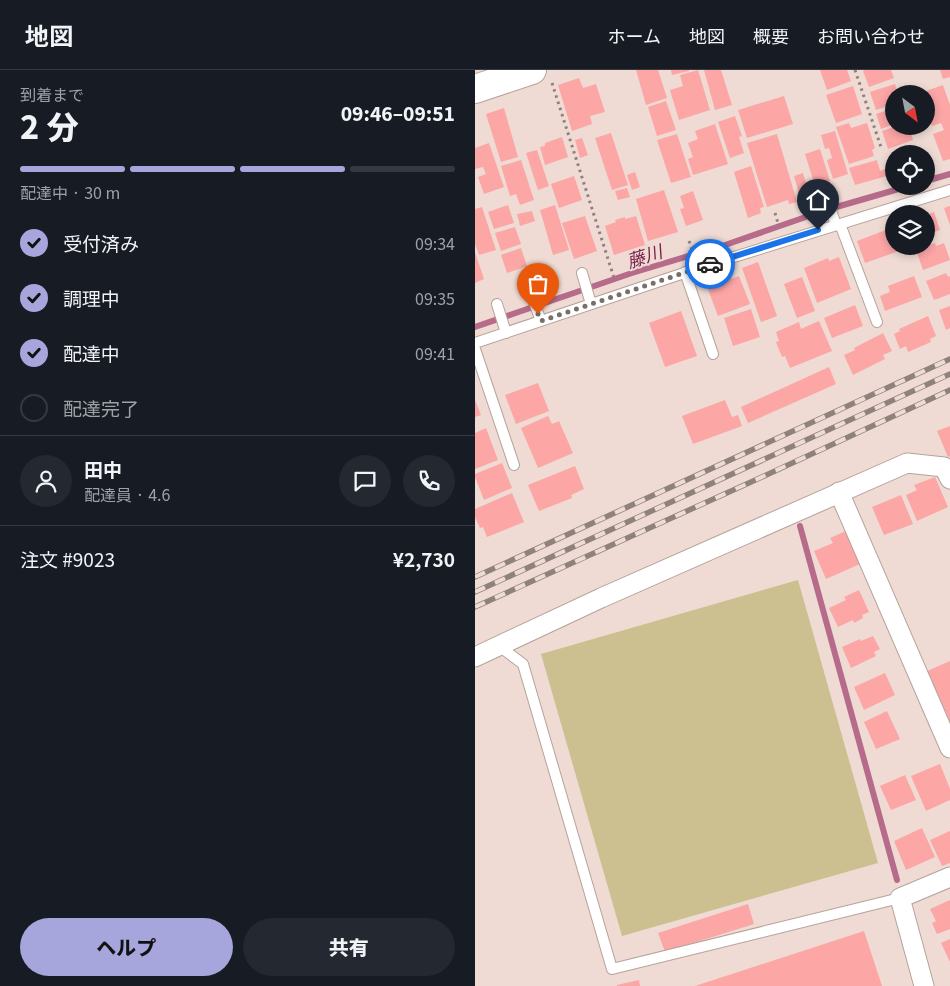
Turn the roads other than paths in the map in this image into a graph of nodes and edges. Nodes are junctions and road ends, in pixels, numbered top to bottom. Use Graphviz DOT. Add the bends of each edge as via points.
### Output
graph roads {
  1 [pos="541,75"];
  2 [pos="475,89"];
  3 [pos="950,190"];
  4 [pos="826,196"];
  5 [pos="836,223"];
  6 [pos="685,272"];
  7 [pos="582,273"];
  8 [pos="531,294"];
  9 [pos="590,300"];
  10 [pos="497,304"];
  11 [pos="540,318"];
  12 [pos="877,322"];
  13 [pos="505,330"];
  14 [pos="475,343"];
  15 [pos="713,354"];
  16 [pos="514,466"];
  17 [pos="948,470"];
  18 [pos="839,492"];
  19 [pos="499,646"];
  20 [pos="475,657"];
  21 [pos="950,748"];
  22 [pos="950,877"];
  23 [pos="900,898"];
  24 [pos="924,986"];
  1 -- 2 [label="highway"];
  3 -- 5 [label="lane"];
  4 -- 5 [label="lane"];
  5 -- 6 [label="lane"];
  5 -- 12 [label="lane"];
  6 -- 9 [label="lane"];
  6 -- 15 [label="lane"];
  7 -- 9 [label="lane"];
  8 -- 11 [label="lane"];
  9 -- 11 [label="lane"];
  10 -- 13 [label="lane"];
  11 -- 13 [label="lane"];
  13 -- 14 [label="lane"];
  14 -- 16 [label="lane"];
  17 -- 18 [label="street" via="907,463"];
  18 -- 19 [label="street"];
  18 -- 21 [label="street"];
  19 -- 20 [label="street"];
  19 -- 23 [label="lane" via="523,664 612,969"];
  22 -- 23 [label="street"];
  23 -- 24 [label="street"];
}
